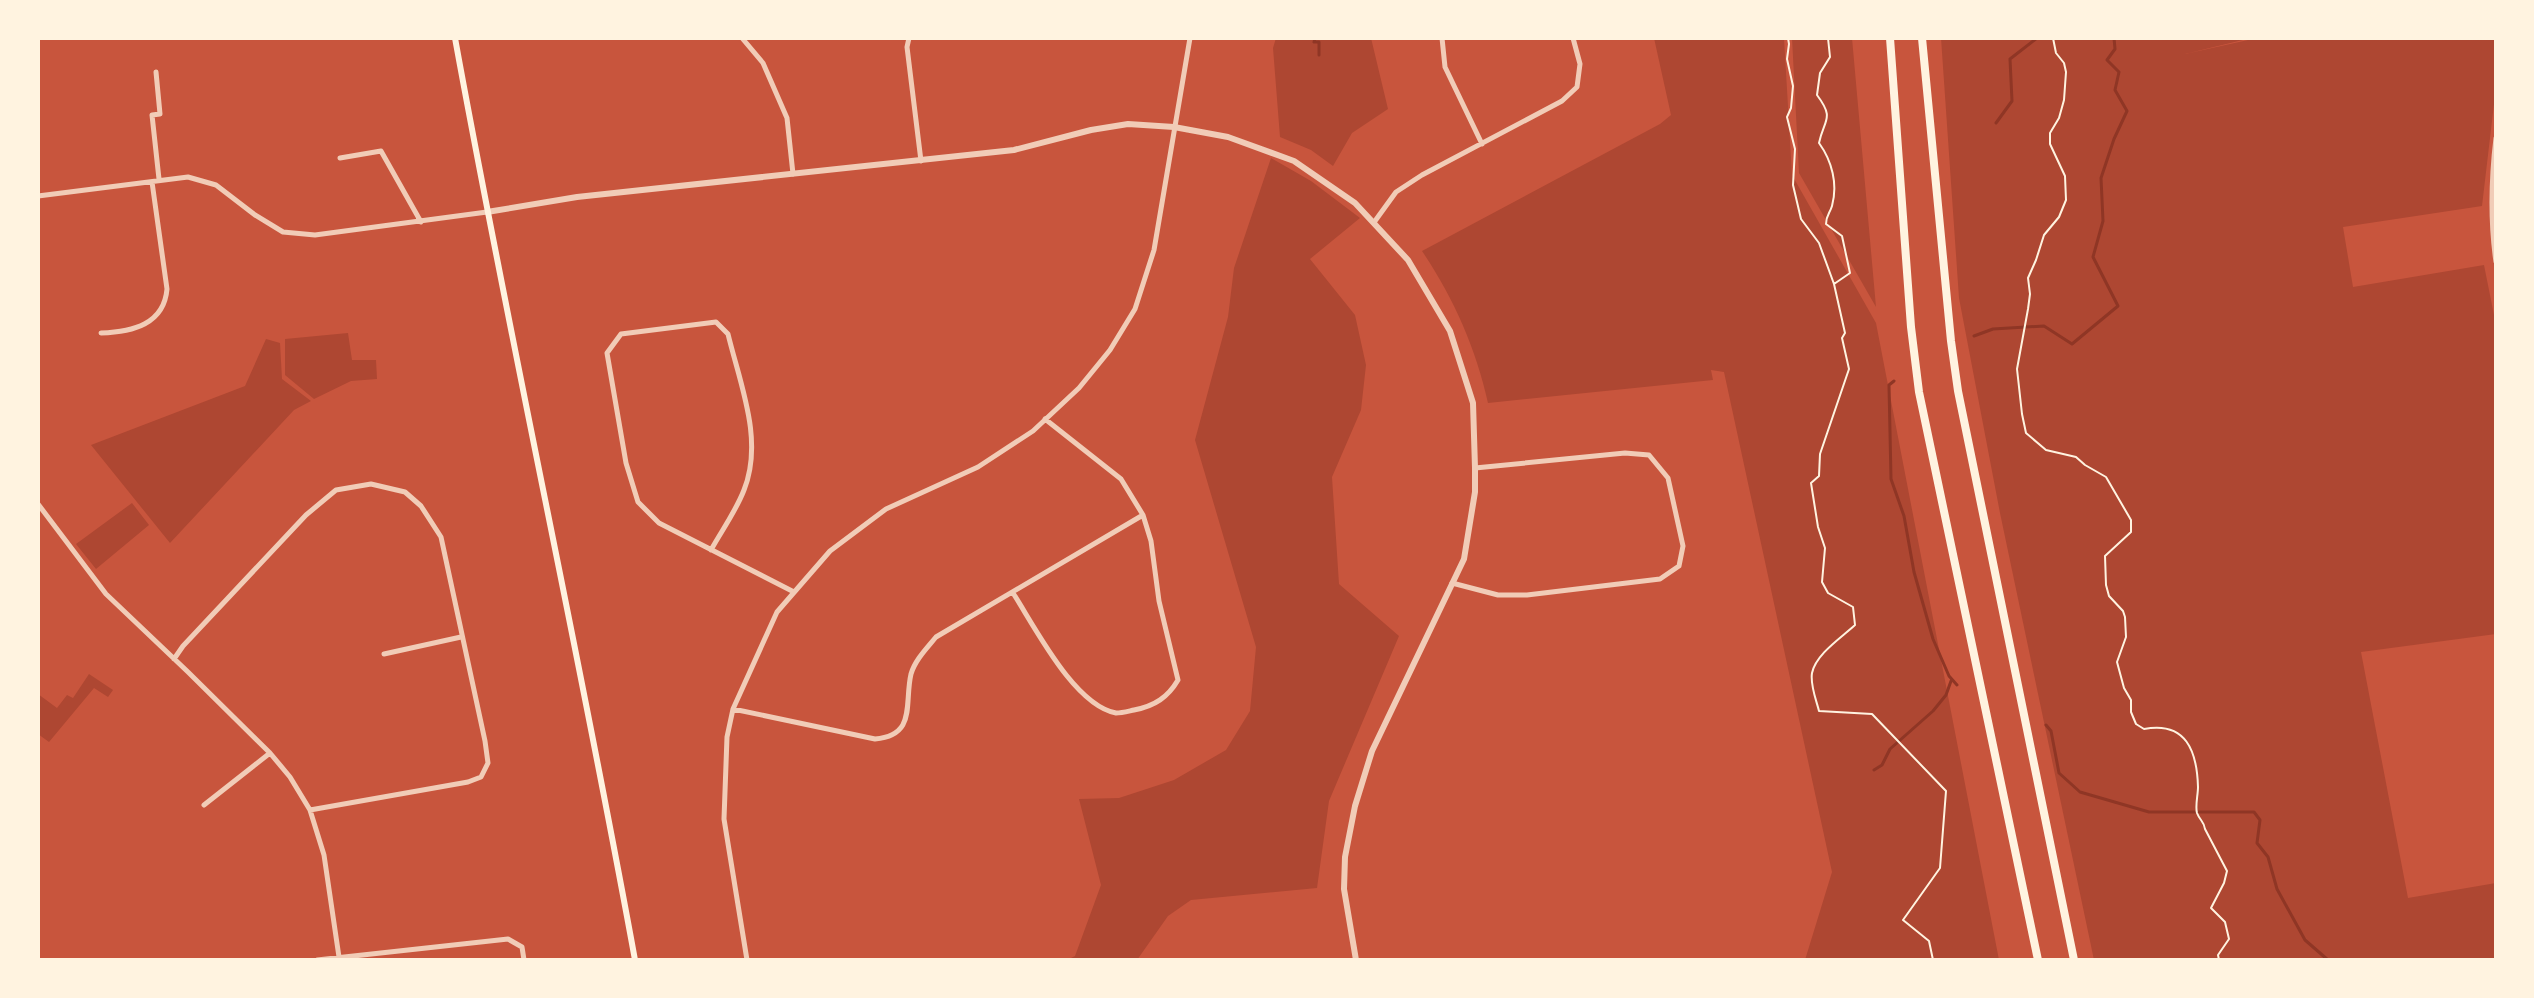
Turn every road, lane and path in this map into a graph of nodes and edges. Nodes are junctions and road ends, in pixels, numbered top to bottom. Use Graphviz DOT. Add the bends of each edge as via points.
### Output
graph roads {
  1 [pos="455,38"];
  2 [pos="742,38"];
  3 [pos="909,38"];
  4 [pos="1190,38"];
  5 [pos="1442,38"];
  6 [pos="1573,38"];
  7 [pos="1788,38"];
  8 [pos="1828,38"];
  9 [pos="1890,38"];
  10 [pos="1922,38"];
  11 [pos="2053,38"];
  12 [pos="156,72"];
  13 [pos="1174,127"];
  14 [pos="2496,138"];
  15 [pos="1482,144"];
  16 [pos="340,158"];
  17 [pos="921,161"];
  18 [pos="793,174"];
  19 [pos="159,179"];
  20 [pos="152,182"];
  21 [pos="38,196"];
  22 [pos="487,212"];
  23 [pos="1375,221"];
  24 [pos="421,222"];
  25 [pos="2496,262"];
  26 [pos="1834,284"];
  27 [pos="101,333"];
  28 [pos="1045,419"];
  29 [pos="1475,468"];
  30 [pos="38,504"];
  31 [pos="1143,515"];
  32 [pos="711,550"];
  33 [pos="1452,583"];
  34 [pos="794,592"];
  35 [pos="1013,593"];
  36 [pos="461,637"];
  37 [pos="384,654"];
  38 [pos="174,659"];
  39 [pos="733,709"];
  40 [pos="270,753"];
  41 [pos="204,805"];
  42 [pos="310,810"];
  43 [pos="339,957"];
  44 [pos="317,960"];
  45 [pos="524,960"];
  46 [pos="635,960"];
  47 [pos="747,960"];
  48 [pos="1356,960"];
  49 [pos="1933,960"];
  50 [pos="2038,960"];
  51 [pos="2074,960"];
  52 [pos="2219,960"];
  1 -- 22 [label="main road"];
  2 -- 18 [label="street" via="763,63 787,118"];
  3 -- 17 [label="street"];
  4 -- 13 [label="street"];
  5 -- 15 [label="street" via="1445,67"];
  6 -- 15 [label="street" via="1580,64 1577,87 1562,101"];
  7 -- 26 [label="path" via="1793,185 1801,219 1819,243"];
  8 -- 26 [label="path" via="1830,57 1820,73 1817,95 1828,122 1819,143 1834,174 1826,224 1842,236 1850,273"];
  9 -- 50 [label="highway" via="1919,392"];
  10 -- 51 [label="highway" via="1958,391"];
  11 -- 52 [label="path" via="2066,72 2064,100 2050,144 2065,176 2066,200 2044,235 2028,278 2017,369 2022,414 2026,433 2046,450 2076,457 2106,477 2131,520 2131,532 2105,556 2109,596 2125,617 2126,637 2117,662 2136,724 2144,729 2171,728 2186,740 2196,761 2197,812 2227,871 2211,908 2225,922 2229,939"];
  12 -- 19 [label="street" via="160,114 152,115"];
  13 -- 17 [label="street" via="1128,124 1014,150"];
  13 -- 23 [label="street" via="1228,137 1294,161"];
  13 -- 28 [label="street" via="1154,250 1135,309 1102,360"];
  14 -- 25 [label="street"];
  15 -- 23 [label="street" via="1396,192"];
  16 -- 24 [label="street" via="381,151"];
  17 -- 18 [label="street"];
  18 -- 22 [label="street"];
  19 -- 20 [label="street"];
  19 -- 24 [label="street" via="188,177 216,185 283,232 315,235"];
  20 -- 21 [label="street"];
  20 -- 27 [label="street" via="166,305 152,320 124,332"];
  22 -- 24 [label="street"];
  22 -- 46 [label="main road"];
  23 -- 29 [label="street" via="1408,260 1450,331 1473,403"];
  26 -- 49 [label="path" via="1849,369 1820,454 1819,476 1811,483 1825,548 1822,582 1828,593 1853,607 1855,625 1821,656 1812,671 1812,685 1819,711 1872,714 1946,791 1940,868 1903,920 1929,941"];
  28 -- 31 [label="street" via="1121,479"];
  28 -- 34 [label="street" via="978,467 886,509 830,551"];
  29 -- 33 [label="street" via="1464,559"];
  29 -- 33 [label="street" via="1649,455 1668,478 1683,546 1679,566 1660,579 1527,595 1498,595"];
  30 -- 38 [label="street" via="106,594"];
  31 -- 35 [label="street"];
  31 -- 35 [label="street" via="1178,680 1169,695 1144,708 1117,713 1094,703 1055,659"];
  32 -- 32 [label="street" via="659,523 638,502 607,353 621,334 716,322 728,334 754,441 744,491"];
  32 -- 34 [label="street"];
  33 -- 48 [label="street" via="1372,751 1355,806 1344,889"];
  34 -- 39 [label="street" via="777,612"];
  35 -- 39 [label="street" via="936,637 911,674 909,709 891,737 875,739"];
  36 -- 37 [label="street"];
  36 -- 38 [label="street" via="441,537 432,521 405,492 371,484 336,490 306,515"];
  36 -- 42 [label="street" via="485,741 488,763 481,777"];
  38 -- 40 [label="street"];
  39 -- 47 [label="street" via="724,819"];
  40 -- 41 [label="street"];
  40 -- 42 [label="street"];
  42 -- 43 [label="street" via="324,855"];
  43 -- 44 [label="street"];
  43 -- 45 [label="street" via="508,939 522,947"];
}
